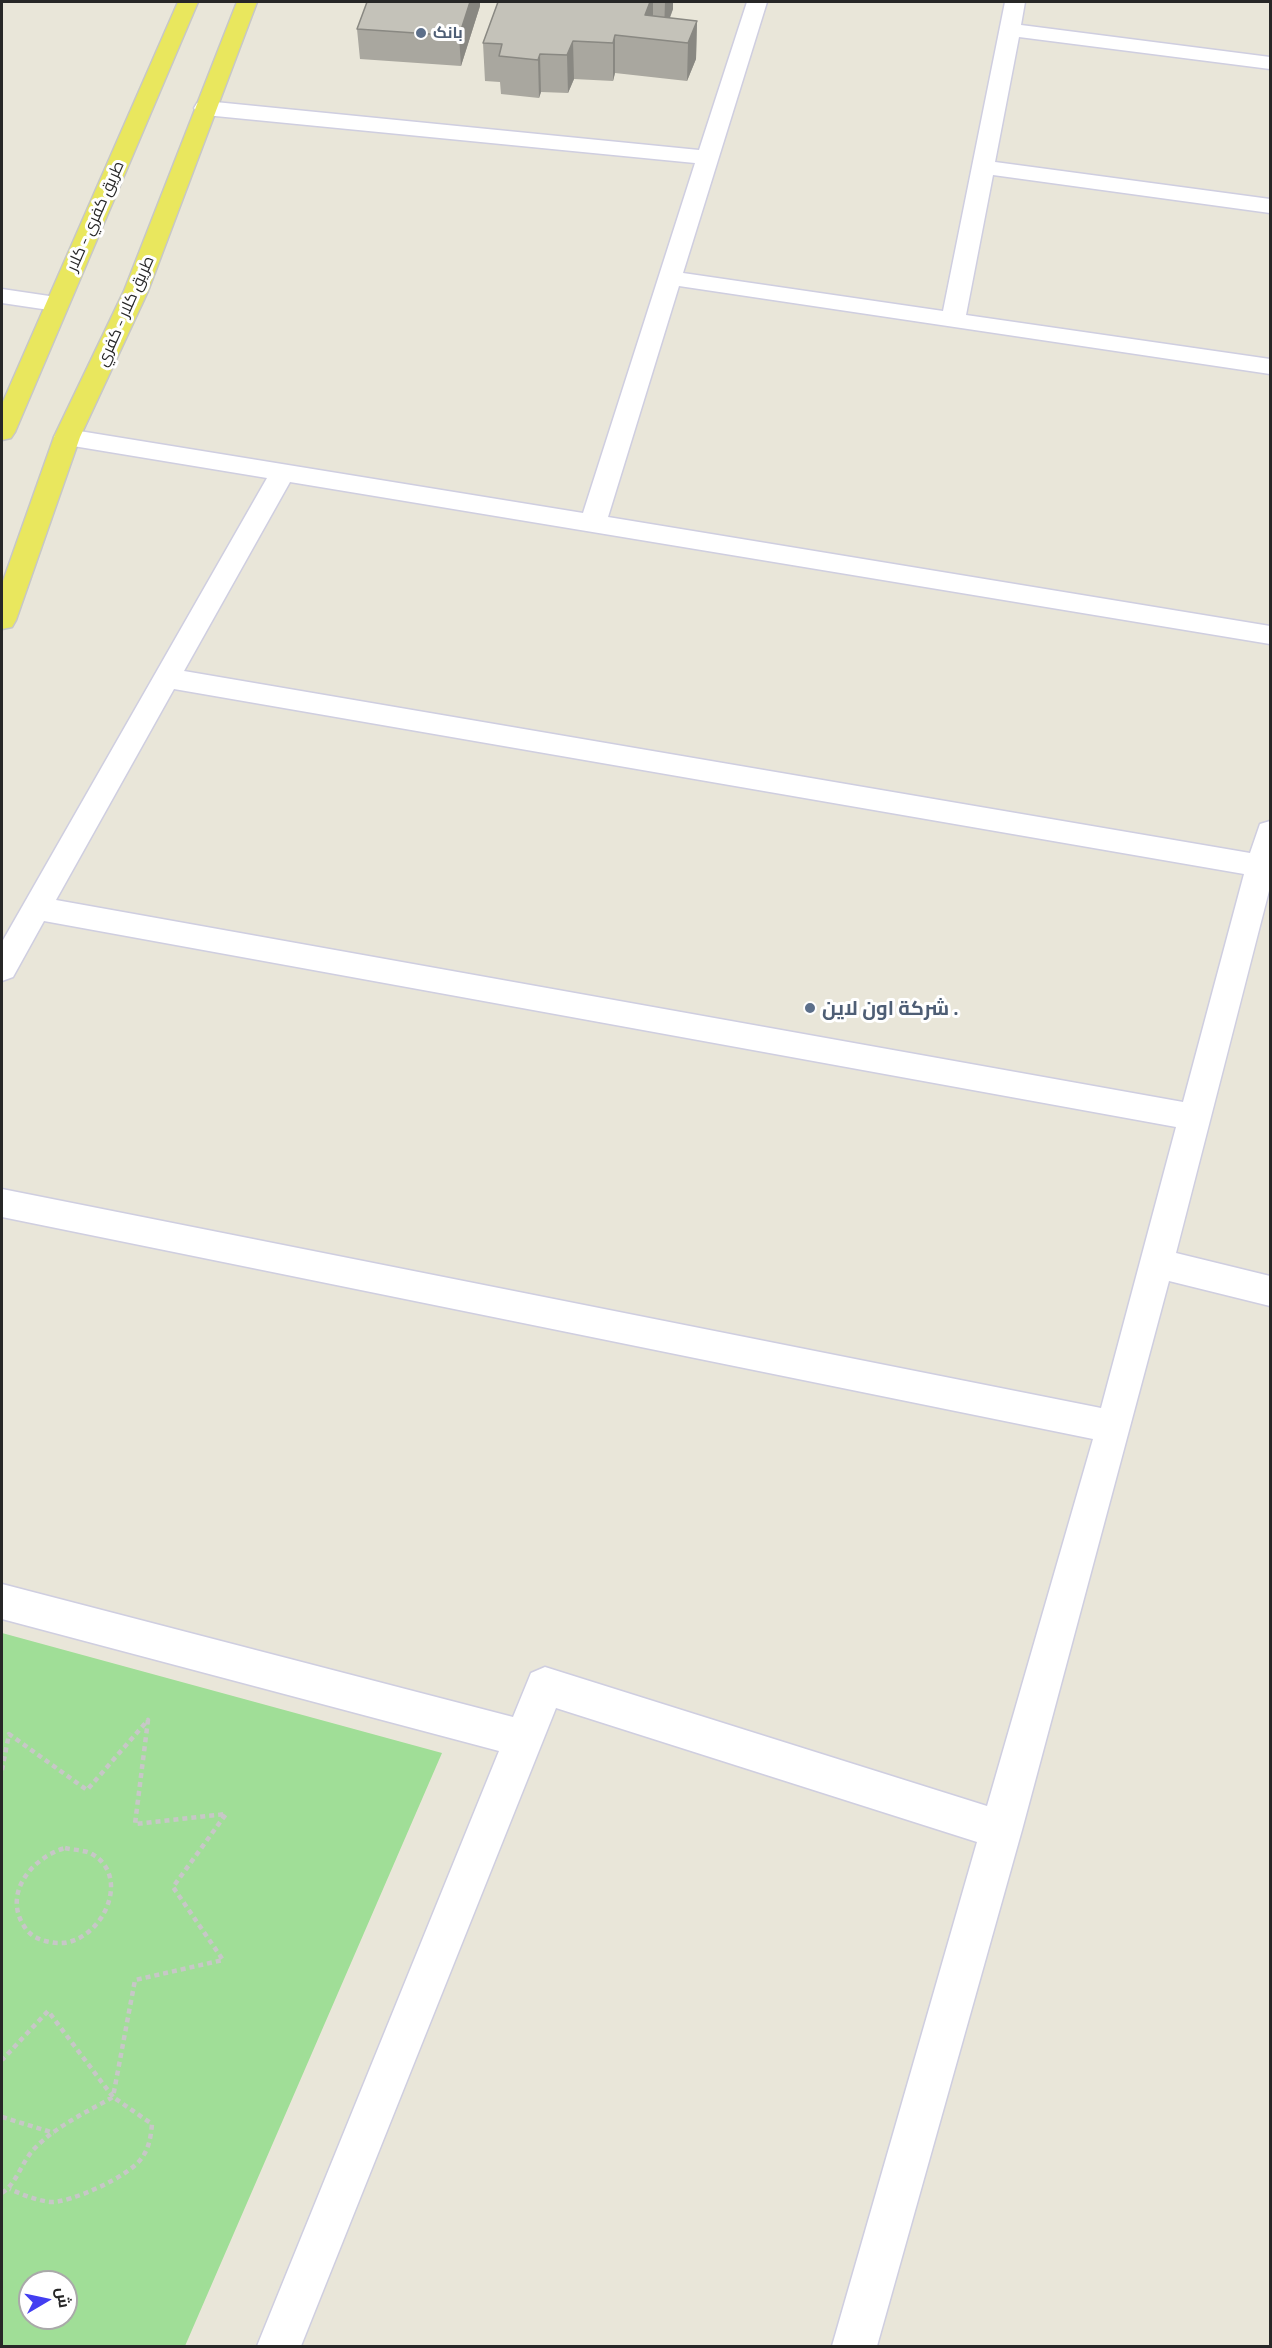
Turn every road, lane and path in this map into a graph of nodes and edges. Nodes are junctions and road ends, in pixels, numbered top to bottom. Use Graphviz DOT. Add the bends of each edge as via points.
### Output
graph roads {
  1 [pos="188,2"];
  2 [pos="247,2"];
  3 [pos="757,2"];
  4 [pos="1015,2"];
  5 [pos="1009,30"];
  6 [pos="1270,63"];
  7 [pos="205,108"];
  8 [pos="708,158"];
  9 [pos="983,166"];
  10 [pos="1270,206"];
  11 [pos="670,278"];
  12 [pos="2,296"];
  13 [pos="56,304"];
  14 [pos="953,320"];
  15 [pos="1270,367"];
  16 [pos="2,432"];
  17 [pos="68,437"];
  18 [pos="283,472"];
  19 [pos="593,523"];
  20 [pos="2,620"];
  21 [pos="1270,635"];
  22 [pos="166,678"];
  23 [pos="1266,849"];
  24 [pos="36,908"];
  25 [pos="2,969"];
  26 [pos="1194,1118"];
  27 [pos="2,1203"];
  28 [pos="1156,1263"];
  29 [pos="1270,1291"];
  30 [pos="1114,1427"];
  31 [pos="2,1601"];
  32 [pos="524,1739"];
  33 [pos="2,1770"];
  34 [pos="1002,1830"];
  35 [pos="37,1861"];
  36 [pos="2,2060"];
  37 [pos="113,2097"];
  38 [pos="2,2117"];
  39 [pos="54,2133"];
  40 [pos="10,2189"];
  41 [pos="2,2193"];
  42 [pos="279,2346"];
  43 [pos="855,2346"];
  1 -- 13 [label="main road, طريق كفري - كلار"];
  2 -- 7 [label="main road, طريق كلار - كفري"];
  3 -- 8 [label="street"];
  4 -- 5 [label="street"];
  5 -- 6 [label="street"];
  5 -- 9 [label="street"];
  7 -- 8 [label="street"];
  7 -- 17 [label="main road, طريق كلار - كفري" via="136,291"];
  8 -- 11 [label="street"];
  9 -- 10 [label="street"];
  9 -- 14 [label="street"];
  11 -- 14 [label="street"];
  11 -- 19 [label="street"];
  12 -- 13 [label="street"];
  13 -- 16 [label="main road, طريق كفري - كلار"];
  14 -- 15 [label="street"];
  17 -- 18 [label="street"];
  17 -- 20 [label="main road, طريق كلار - كفري"];
  18 -- 19 [label="street"];
  18 -- 22 [label="street"];
  19 -- 21 [label="street"];
  22 -- 23 [label="street"];
  22 -- 24 [label="street"];
  23 -- 26 [label="street"];
  24 -- 25 [label="street"];
  24 -- 26 [label="street"];
  26 -- 28 [label="street"];
  27 -- 30 [label="street"];
  28 -- 29 [label="street"];
  28 -- 30 [label="street"];
  30 -- 34 [label="street"];
  31 -- 32 [label="street"];
  32 -- 34 [label="street" via="545,1686"];
  32 -- 42 [label="street"];
  33 -- 37 [label="path" via="9,1734 87,1790 148,1720 135,1824 226,1814 173,1887 223,1960 135,1980"];
  34 -- 43 [label="street"];
  35 -- 35 [label="path" via="65,1848 94,1854 105,1864 112,1885 108,1908 87,1935 55,1945 27,1932 20,1920 18,1889"];
  36 -- 37 [label="path" via="48,2011"];
  37 -- 39 [label="path"];
  37 -- 40 [label="path" via="152,2124 151,2138 141,2160 118,2180 80,2196 52,2202"];
  38 -- 39 [label="path"];
  39 -- 40 [label="path" via="29,2154"];
  40 -- 41 [label="path"];
}
